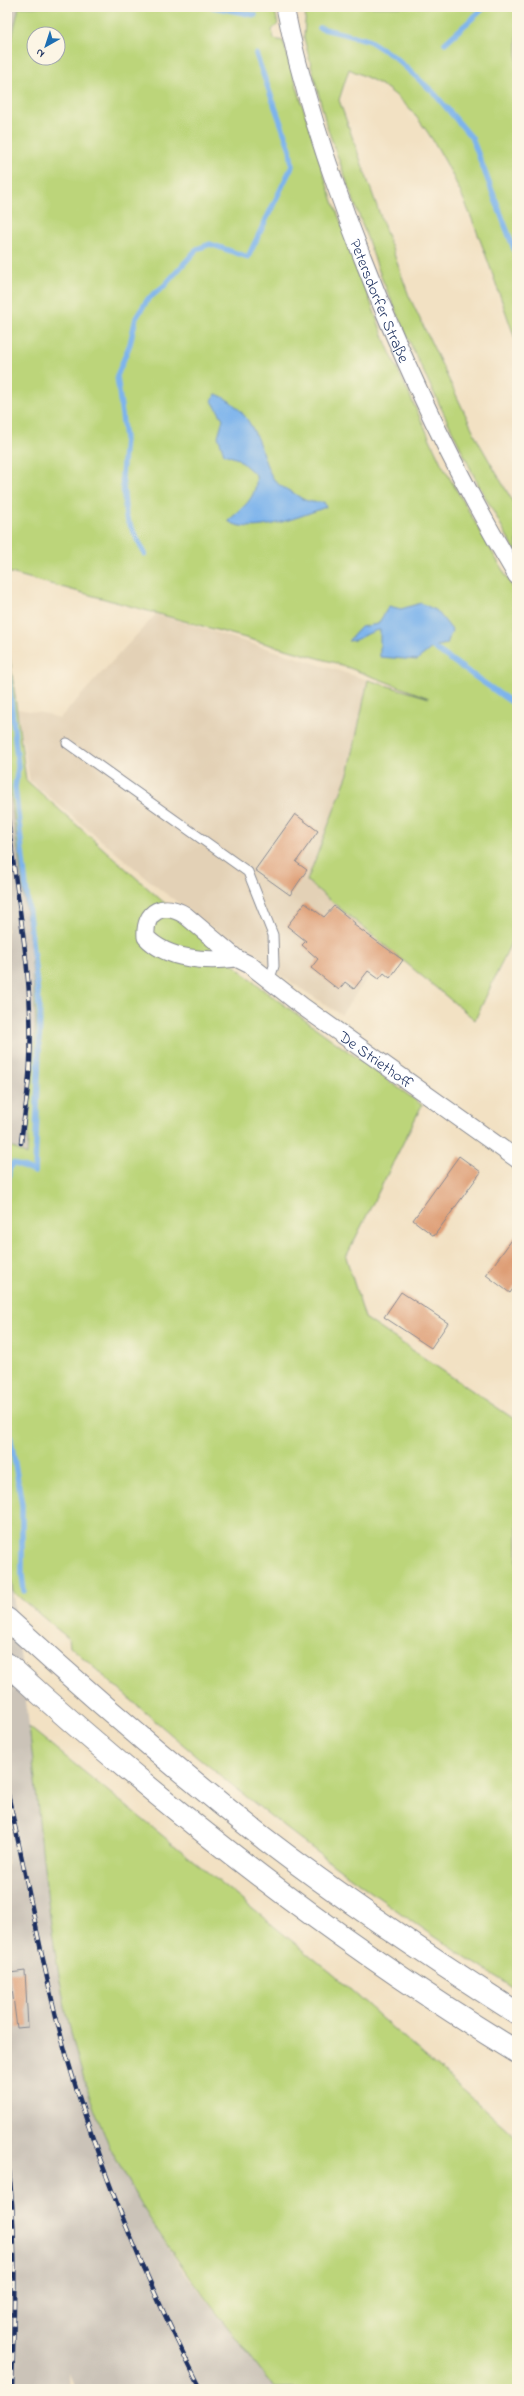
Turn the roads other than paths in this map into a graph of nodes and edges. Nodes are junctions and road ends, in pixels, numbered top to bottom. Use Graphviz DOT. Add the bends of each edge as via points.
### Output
graph roads {
  1 [pos="285,7"];
  2 [pos="517,576"];
  3 [pos="67,743"];
  4 [pos="236,958"];
  5 [pos="269,981"];
  6 [pos="517,1159"];
  7 [pos="7,1619"];
  8 [pos="7,1664"];
  9 [pos="517,2013"];
  10 [pos="495,2039"];
  11 [pos="517,2052"];
  12 [pos="517,2058"];
  1 -- 2 [label="street, Petersdorfer Straße" via="297,60 324,153 369,275 405,363 438,433"];
  3 -- 5 [label="lane" via="248,872 273,935 274,966"];
  4 -- 4 [label="street, De Striethoff" via="200,925 177,910 163,909 150,914 145,925 146,937 164,952 221,960"];
  4 -- 5 [label="street, De Striethoff" via="250,965"];
  5 -- 6 [label="street, De Striethoff"];
  7 -- 9 [label="highway" via="186,1776 267,1840 360,1909"];
  8 -- 10 [label="highway" via="133,1776 302,1907 393,1972"];
  10 -- 11 [label="highway"];
  10 -- 12 [label="highway"];
}
